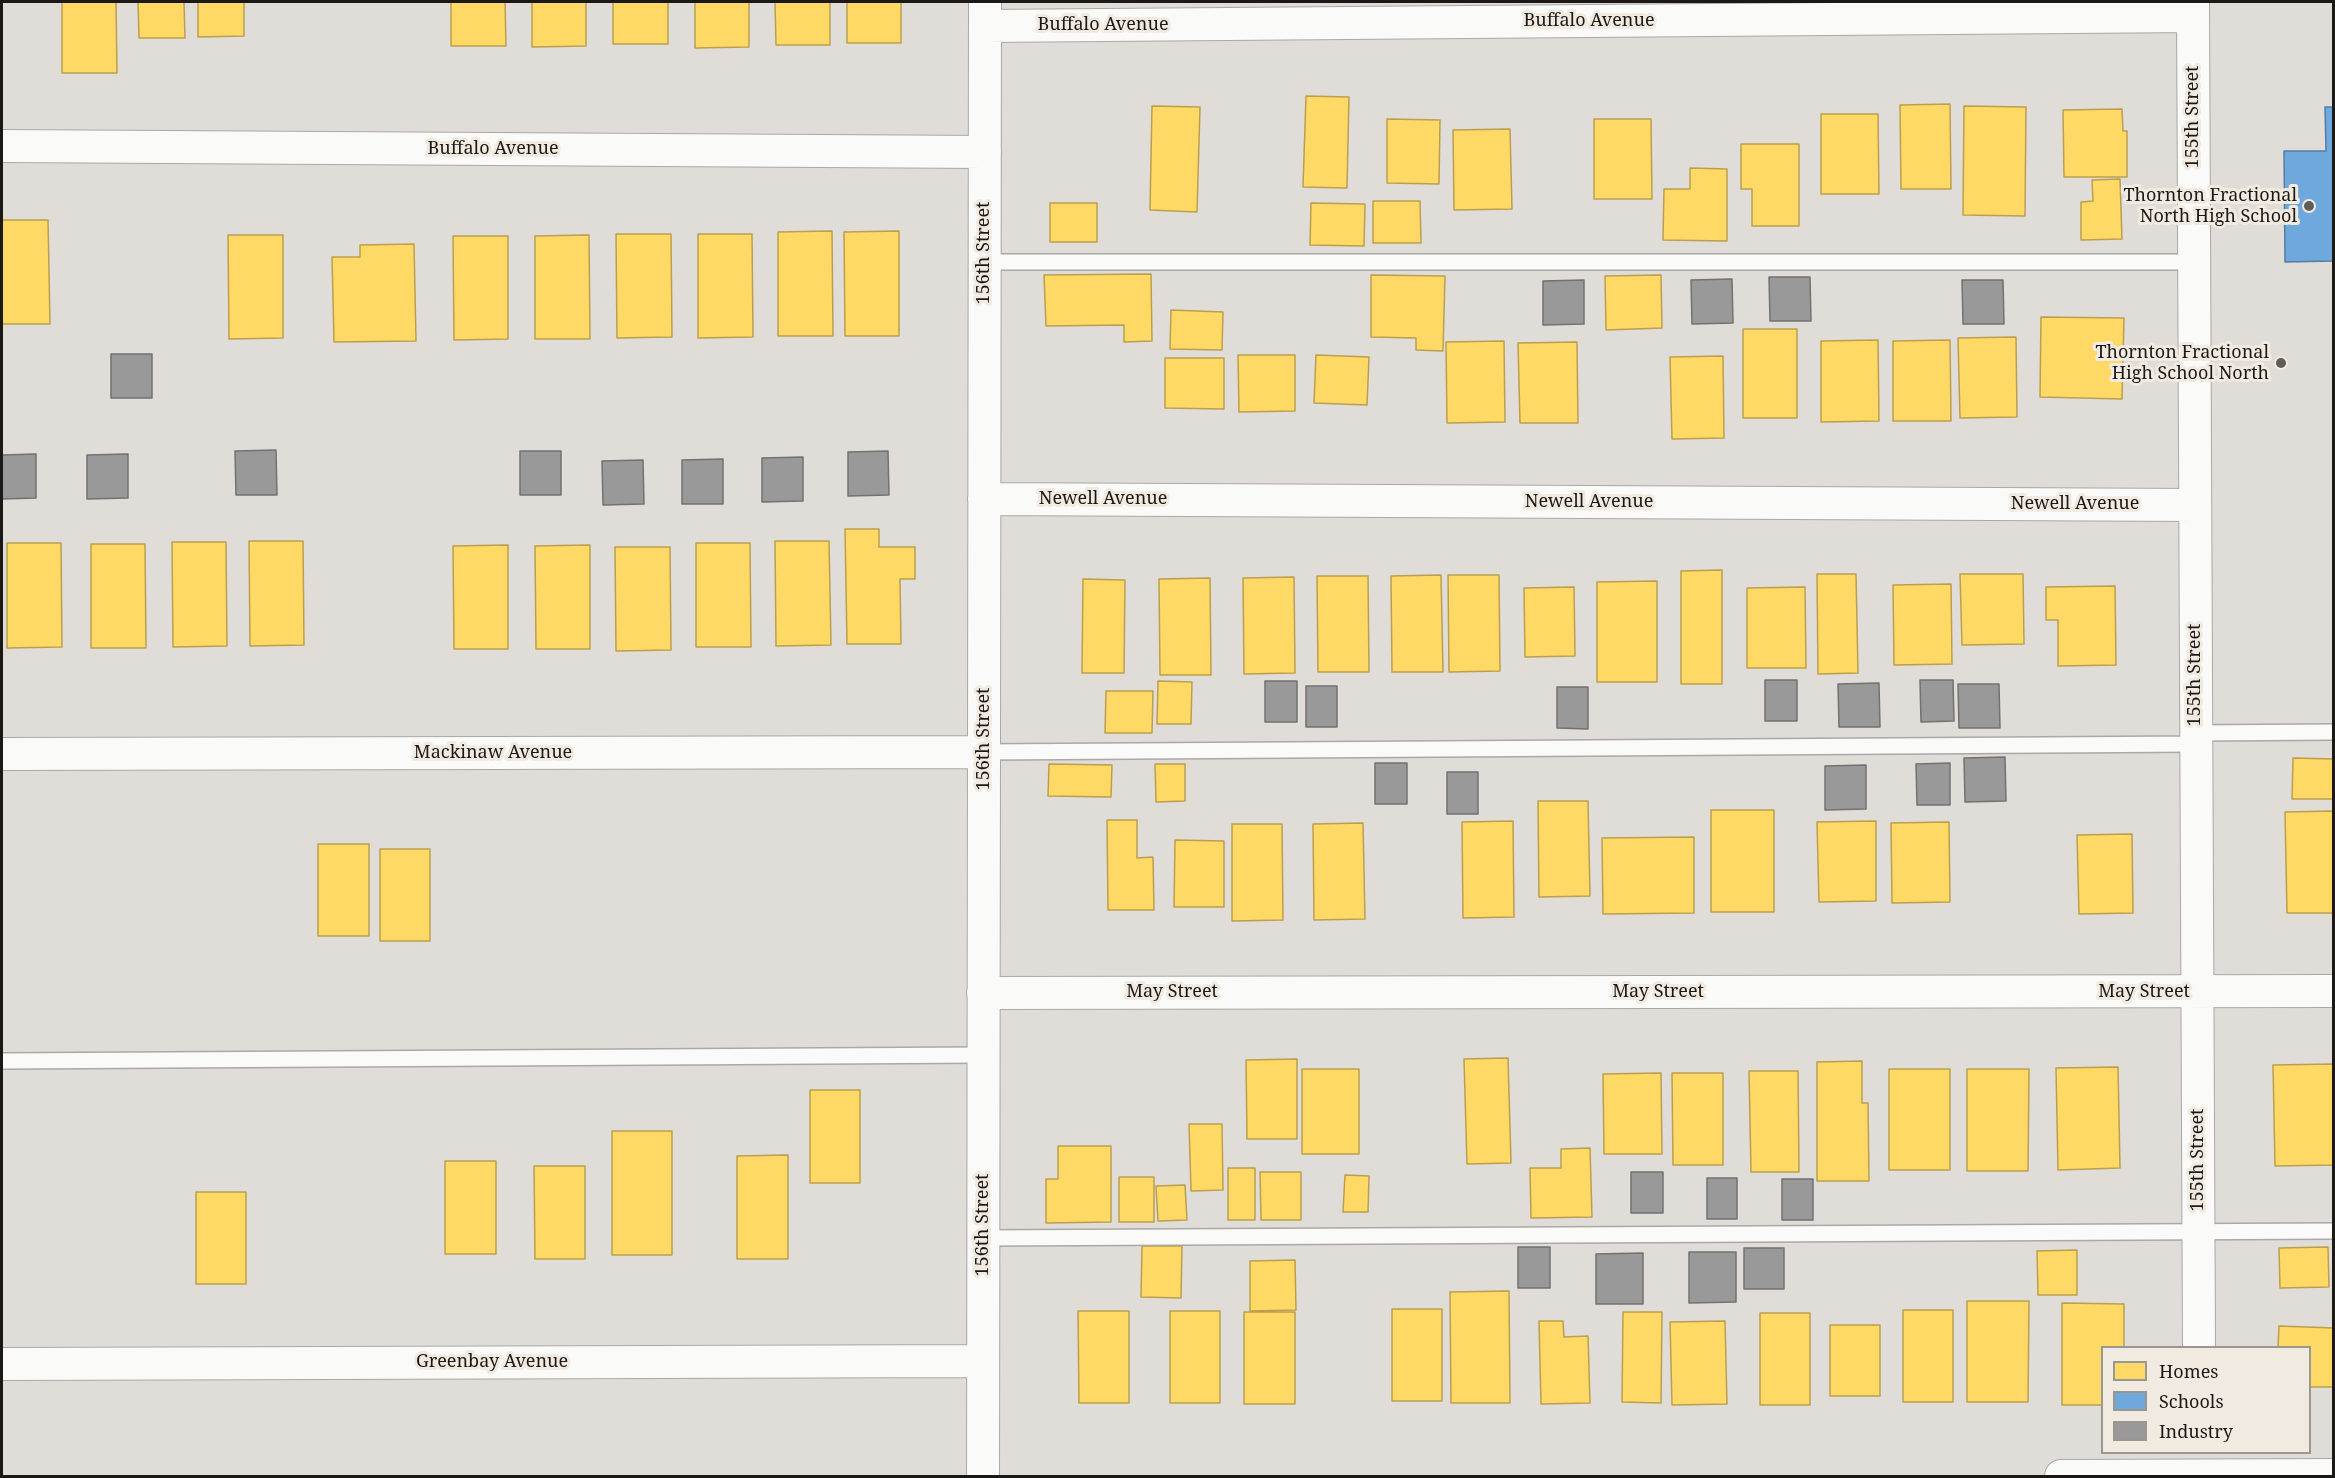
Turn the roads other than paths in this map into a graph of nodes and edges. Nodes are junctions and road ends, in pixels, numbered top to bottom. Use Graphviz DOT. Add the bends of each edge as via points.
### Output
graph roads {
  1 [pos="2193,9"];
  2 [pos="984,14"];
  3 [pos="2,146"];
  4 [pos="984,152"];
  5 [pos="984,262"];
  6 [pos="2193,262"];
  7 [pos="984,499"];
  8 [pos="2195,505"];
  9 [pos="2334,732"];
  10 [pos="2195,738"];
  11 [pos="984,752"];
  12 [pos="2,754"];
  13 [pos="2334,991"];
  14 [pos="2197,992"];
  15 [pos="983,993"];
  16 [pos="983,1055"];
  17 [pos="2,1061"];
  18 [pos="2198,1231"];
  19 [pos="2334,1231"];
  20 [pos="983,1238"];
  21 [pos="2199,1346"];
  22 [pos="983,1360"];
  23 [pos="2,1364"];
  24 [pos="2199,1468"];
  25 [pos="2334,1475"];
  26 [pos="983,1476"];
  27 [pos="2061,1476"];
  1 -- 2 [label="street, Buffalo Avenue"];
  1 -- 6 [label="street, 155th Street"];
  2 -- 4 [label="street, 156th Street"];
  3 -- 4 [label="street, Buffalo Avenue"];
  4 -- 5 [label="street, 156th Street"];
  5 -- 6 [label="lane"];
  5 -- 7 [label="street, 156th Street"];
  6 -- 8 [label="street, 155th Street"];
  7 -- 8 [label="street, Newell Avenue"];
  7 -- 11 [label="street, 156th Street"];
  8 -- 10 [label="street, 155th Street"];
  9 -- 10 [label="lane"];
  10 -- 11 [label="lane"];
  10 -- 14 [label="street, 155th Street"];
  11 -- 12 [label="street, Mackinaw Avenue"];
  11 -- 15 [label="street, 156th Street"];
  13 -- 14 [label="street, May Street"];
  14 -- 15 [label="street, May Street"];
  14 -- 18 [label="street, 155th Street"];
  15 -- 16 [label="street, 156th Street"];
  16 -- 17 [label="lane"];
  16 -- 20 [label="street, 156th Street"];
  18 -- 19 [label="lane"];
  18 -- 20 [label="lane"];
  18 -- 21 [label="street, 155th Street"];
  20 -- 22 [label="street, 156th Street"];
  22 -- 23 [label="street, Greenbay Avenue"];
  22 -- 26 [label="street, 156th Street"];
  24 -- 25 [label="street"];
  24 -- 27 [label="street"];
}
